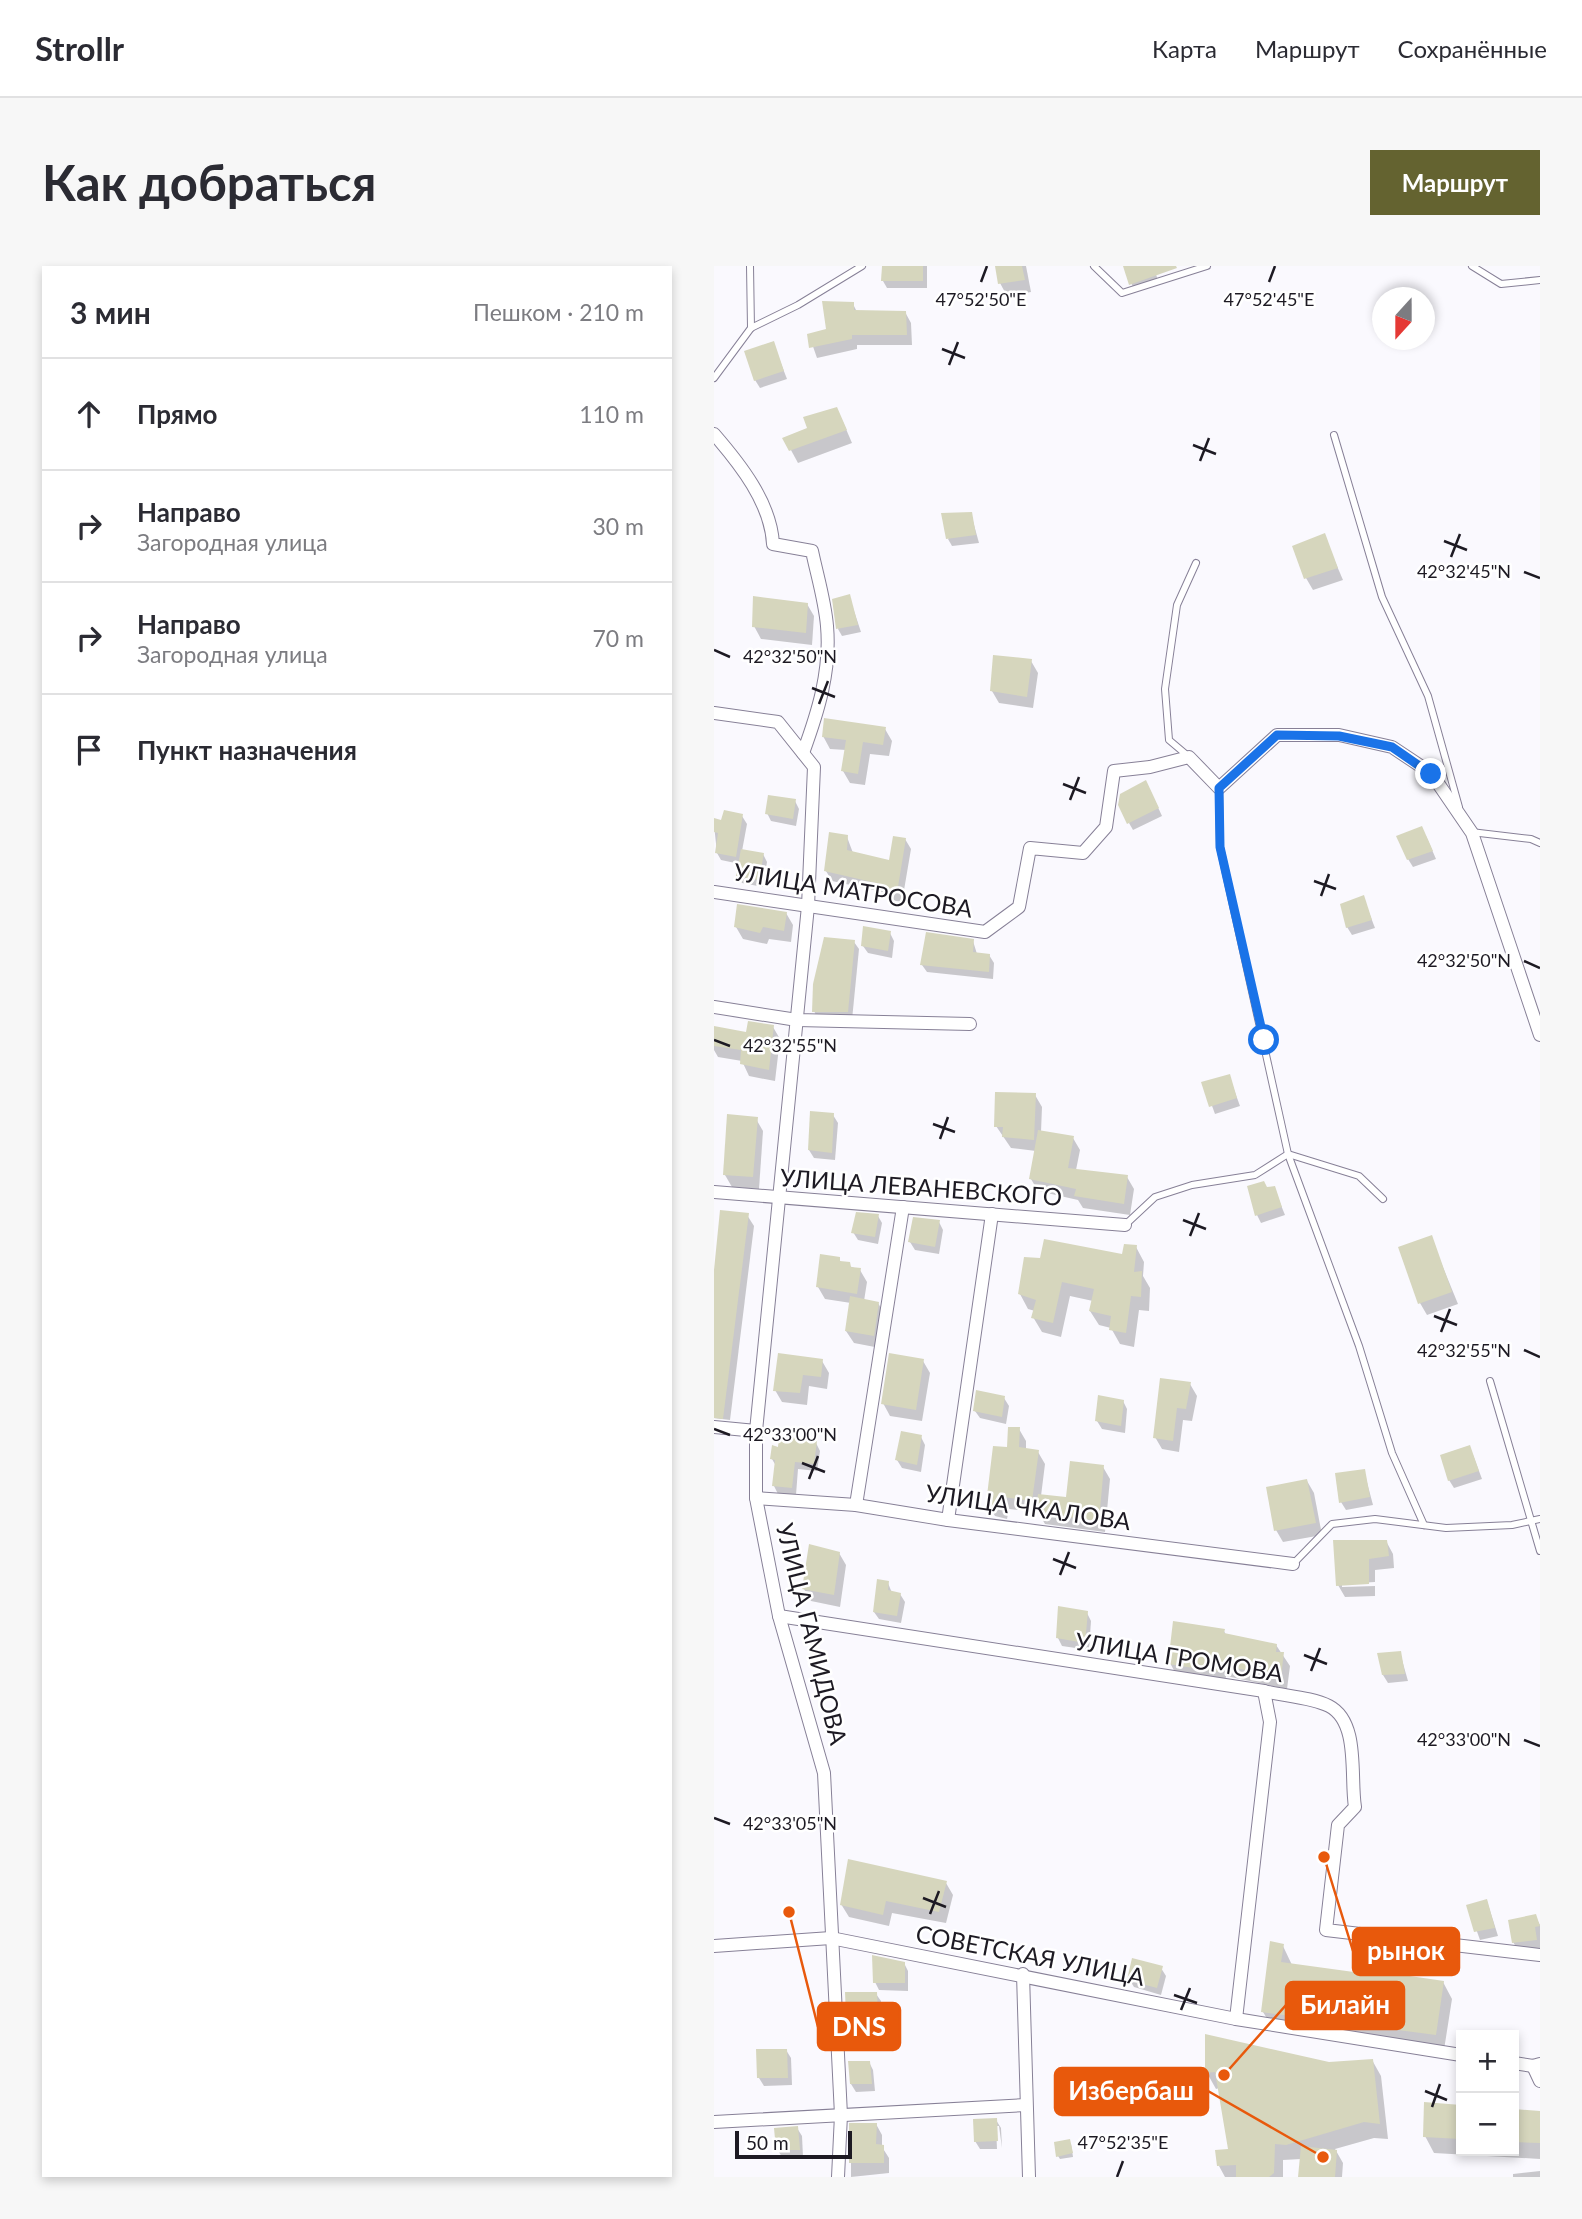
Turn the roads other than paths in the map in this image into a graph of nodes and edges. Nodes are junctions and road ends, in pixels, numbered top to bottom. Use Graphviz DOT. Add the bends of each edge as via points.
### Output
graph roads {
  1 [pos="750,266"];
  2 [pos="862,266"];
  3 [pos="1094,266"];
  4 [pos="1207,266"];
  5 [pos="1472,266"];
  6 [pos="1540,280"];
  7 [pos="751,328"];
  8 [pos="714,378"];
  9 [pos="714,434"];
  10 [pos="1334,435"];
  11 [pos="1196,563"];
  12 [pos="714,713"];
  13 [pos="803,753"];
  14 [pos="1189,757"];
  15 [pos="1219,788"];
  16 [pos="1472,833"];
  17 [pos="1540,843"];
  18 [pos="714,892"];
  19 [pos="808,906"];
  20 [pos="714,1007"];
  21 [pos="797,1020"];
  22 [pos="970,1024"];
  23 [pos="1540,1035"];
  24 [pos="1288,1154"];
  25 [pos="714,1192"];
  26 [pos="780,1198"];
  27 [pos="1383,1199"];
  28 [pos="902,1207"];
  29 [pos="992,1214"];
  30 [pos="1125,1225"];
  31 [pos="1490,1381"];
  32 [pos="714,1427"];
  33 [pos="756,1431"];
  34 [pos="756,1498"];
  35 [pos="856,1505"];
  36 [pos="1540,1519"];
  37 [pos="948,1520"];
  38 [pos="1530,1521"];
  39 [pos="1424,1525"];
  40 [pos="1540,1551"];
  41 [pos="1293,1563"];
  42 [pos="779,1616"];
  43 [pos="1264,1691"];
  44 [pos="831,1938"];
  45 [pos="714,1946"];
  46 [pos="1540,1955"];
  47 [pos="1024,1974"];
  48 [pos="1236,2019"];
  49 [pos="1456,2053"];
  50 [pos="1536,2065"];
  51 [pos="1540,2081"];
  52 [pos="1026,2105"];
  53 [pos="841,2115"];
  54 [pos="714,2122"];
  55 [pos="838,2177"];
  56 [pos="1029,2177"];
  1 -- 7 [label="lane"];
  2 -- 7 [label="lane"];
  3 -- 4 [label="lane" via="1122,293"];
  5 -- 6 [label="lane" via="1501,284"];
  7 -- 8 [label="lane"];
  9 -- 13 [label="street" via="736,459 761,502 772,527 773,544 812,551 827,626 826,650 822,699"];
  10 -- 16 [label="lane" via="1382,597 1428,696 1458,804"];
  11 -- 14 [label="lane" via="1177,605 1165,689 1170,740"];
  12 -- 13 [label="street" via="778,722"];
  13 -- 19 [label="street, УЛИЦА ГАМИДОВА" via="814,767"];
  14 -- 15 [label="street"];
  14 -- 19 [label="street, УЛИЦА МАТРОСОВА" via="1114,771 1106,827 1083,853 1030,848 1019,907 985,932"];
  15 -- 16 [label="street" via="1277,735 1339,736 1392,747 1431,774"];
  15 -- 24 [label="lane" via="1220,847"];
  16 -- 17 [label="lane"];
  16 -- 23 [label="street"];
  18 -- 19 [label="street, УЛИЦА МАТРОСОВА"];
  19 -- 21 [label="street, УЛИЦА ГАМИДОВА"];
  20 -- 21 [label="street"];
  21 -- 22 [label="street"];
  21 -- 26 [label="street, УЛИЦА ГАМИДОВА"];
  24 -- 27 [label="lane" via="1359,1176"];
  24 -- 30 [label="lane" via="1255,1175 1192,1185 1155,1197"];
  24 -- 39 [label="lane" via="1359,1346 1392,1453"];
  25 -- 26 [label="street, УЛИЦА ЛЕВАНЕВСКОГО"];
  26 -- 28 [label="street, УЛИЦА ЛЕВАНЕВСКОГО"];
  26 -- 33 [label="street, УЛИЦА ГАМИДОВА"];
  28 -- 29 [label="street, УЛИЦА ЛЕВАНЕВСКОГО"];
  28 -- 35 [label="street"];
  29 -- 30 [label="street, УЛИЦА ЛЕВАНЕВСКОГО"];
  29 -- 37 [label="street"];
  31 -- 38 [label="lane"];
  32 -- 33 [label="street"];
  33 -- 34 [label="street, УЛИЦА ГАМИДОВА"];
  34 -- 35 [label="street, УЛИЦА ЧКАЛОВА"];
  34 -- 42 [label="street, УЛИЦА ГАМИДОВА"];
  35 -- 37 [label="street, УЛИЦА ЧКАЛОВА"];
  36 -- 38 [label="lane"];
  37 -- 41 [label="street, УЛИЦА ЧКАЛОВА"];
  38 -- 39 [label="lane" via="1446,1528"];
  38 -- 40 [label="lane"];
  39 -- 41 [label="lane" via="1375,1519 1332,1524"];
  42 -- 43 [label="street, УЛИЦА ГРОМОВА"];
  42 -- 44 [label="street, УЛИЦА ГАМИДОВА" via="824,1773"];
  43 -- 46 [label="street, УЛИЦА ГРОМОВА" via="1328,1705 1344,1718 1351,1737 1355,1807 1338,1825 1326,1930"];
  43 -- 48 [label="street" via="1270,1722"];
  44 -- 45 [label="street, СОВЕТСКАЯ УЛИЦА"];
  44 -- 47 [label="street, СОВЕТСКАЯ УЛИЦА"];
  44 -- 53 [label="street, УЛИЦА ГАМИДОВА"];
  47 -- 48 [label="street, СОВЕТСКАЯ УЛИЦА"];
  47 -- 52 [label="street"];
  48 -- 49 [label="street, СОВЕТСКАЯ УЛИЦА"];
  50 -- 51 [label="street"];
  52 -- 53 [label="street"];
  52 -- 56 [label="street"];
  53 -- 54 [label="street"];
  53 -- 55 [label="street, УЛИЦА ГАМИДОВА"];
}
